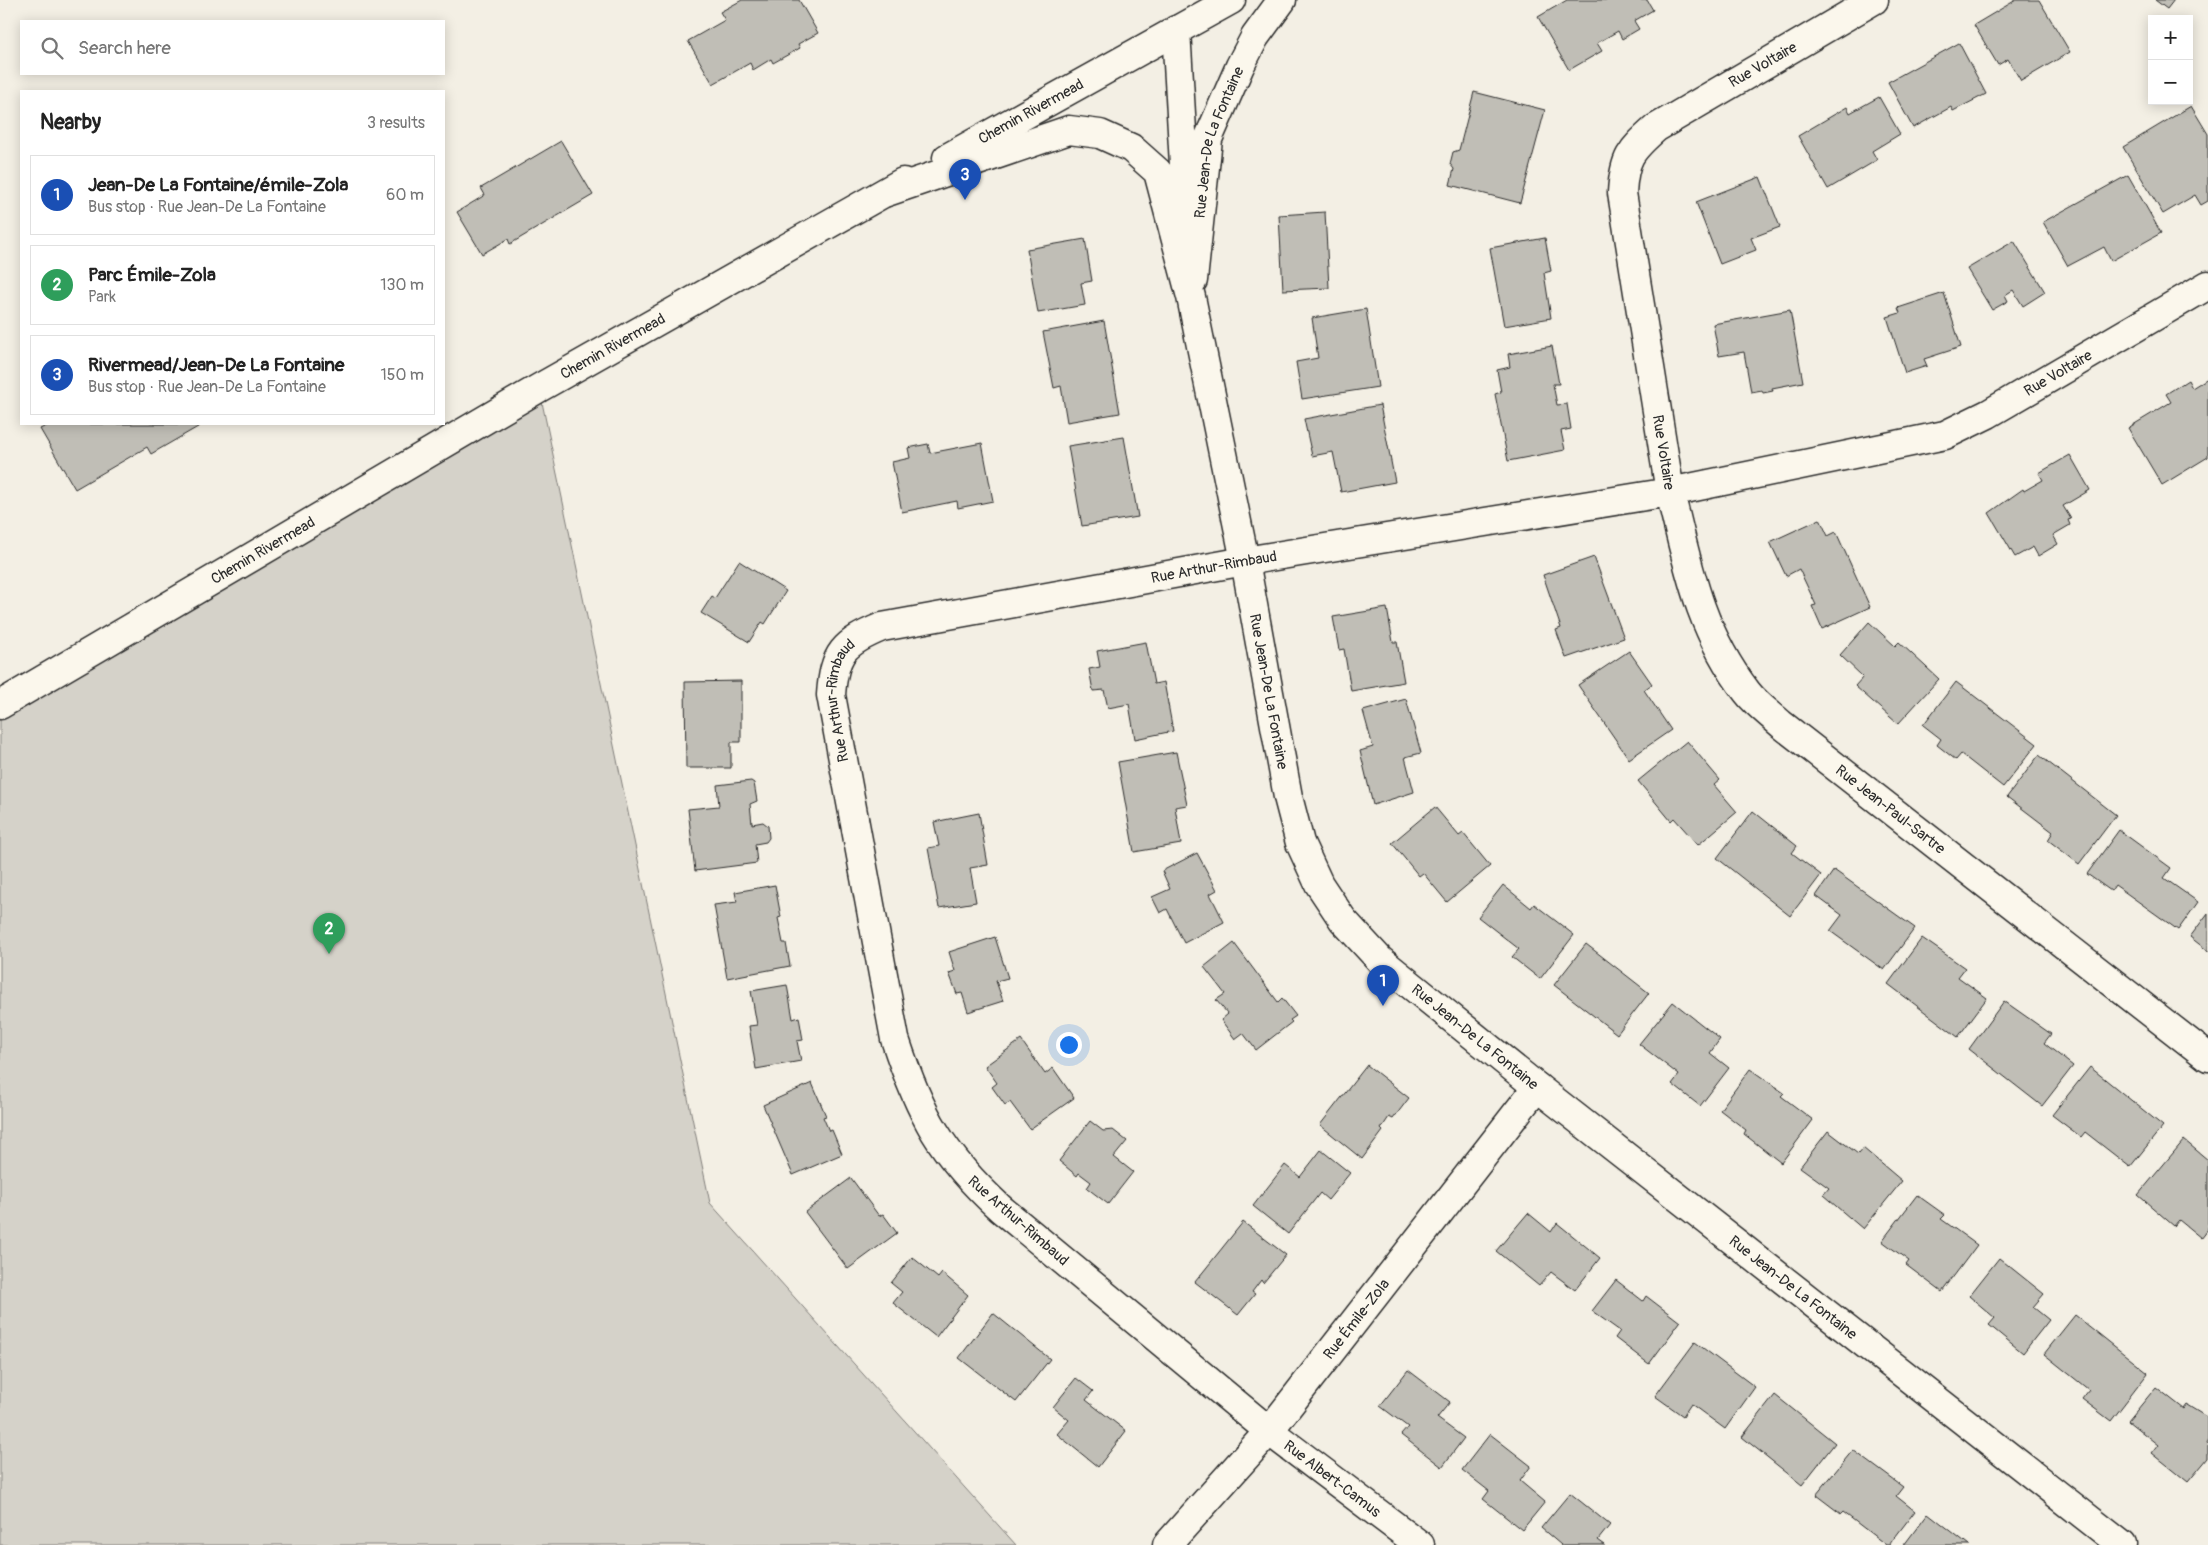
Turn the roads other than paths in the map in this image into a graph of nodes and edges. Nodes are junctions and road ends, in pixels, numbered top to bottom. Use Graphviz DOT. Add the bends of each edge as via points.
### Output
graph roads {
  1 [pos="1231,0"];
  2 [pos="1282,0"];
  3 [pos="1874,0"];
  4 [pos="1176,30"];
  5 [pos="887,192"];
  6 [pos="2208,285"];
  7 [pos="1191,296"];
  8 [pos="1670,492"];
  9 [pos="1244,561"];
  10 [pos="0,705"];
  11 [pos="2208,1057"];
  12 [pos="1537,1087"];
  13 [pos="1269,1431"];
  14 [pos="1167,1545"];
  15 [pos="1420,1545"];
  16 [pos="2122,1545"];
  1 -- 4 [label="street, Chemin Rivermead"];
  2 -- 7 [label="street, Rue Jean-De La Fontaine" via="1255,37 1208,139"];
  3 -- 8 [label="street, Rue Voltaire" via="1656,128 1634,148 1624,168 1622,193"];
  4 -- 5 [label="street, Chemin Rivermead"];
  4 -- 7 [label="street, Rue Jean-De La Fontaine"];
  5 -- 7 [label="street, Rue Jean-De La Fontaine" via="1069,130 1100,134 1131,148 1158,172"];
  5 -- 10 [label="street, Chemin Rivermead" via="539,388"];
  6 -- 8 [label="street, Rue Voltaire" via="1988,414 1945,435"];
  7 -- 9 [label="street, Rue Jean-De La Fontaine"];
  8 -- 9 [label="street, Rue Arthur-Rimbaud"];
  8 -- 11 [label="street, Rue Jean-Paul-Sartre" via="1691,583 1708,628 1748,694 1781,724"];
  9 -- 12 [label="street, Rue Jean-De La Fontaine" via="1288,797 1300,843 1319,884 1343,920 1380,960"];
  9 -- 13 [label="street, Rue Arthur-Rimbaud" via="882,627 861,636 841,652 833,670 831,695 895,1039 925,1118 971,1182 1001,1210"];
  12 -- 13 [label="street, Rue Émile-Zola"];
  12 -- 16 [label="street, Rue Jean-De La Fontaine"];
  13 -- 14 [label="street, Rue Émile-Zola"];
  13 -- 15 [label="street, Rue Albert-Camus"];
}
